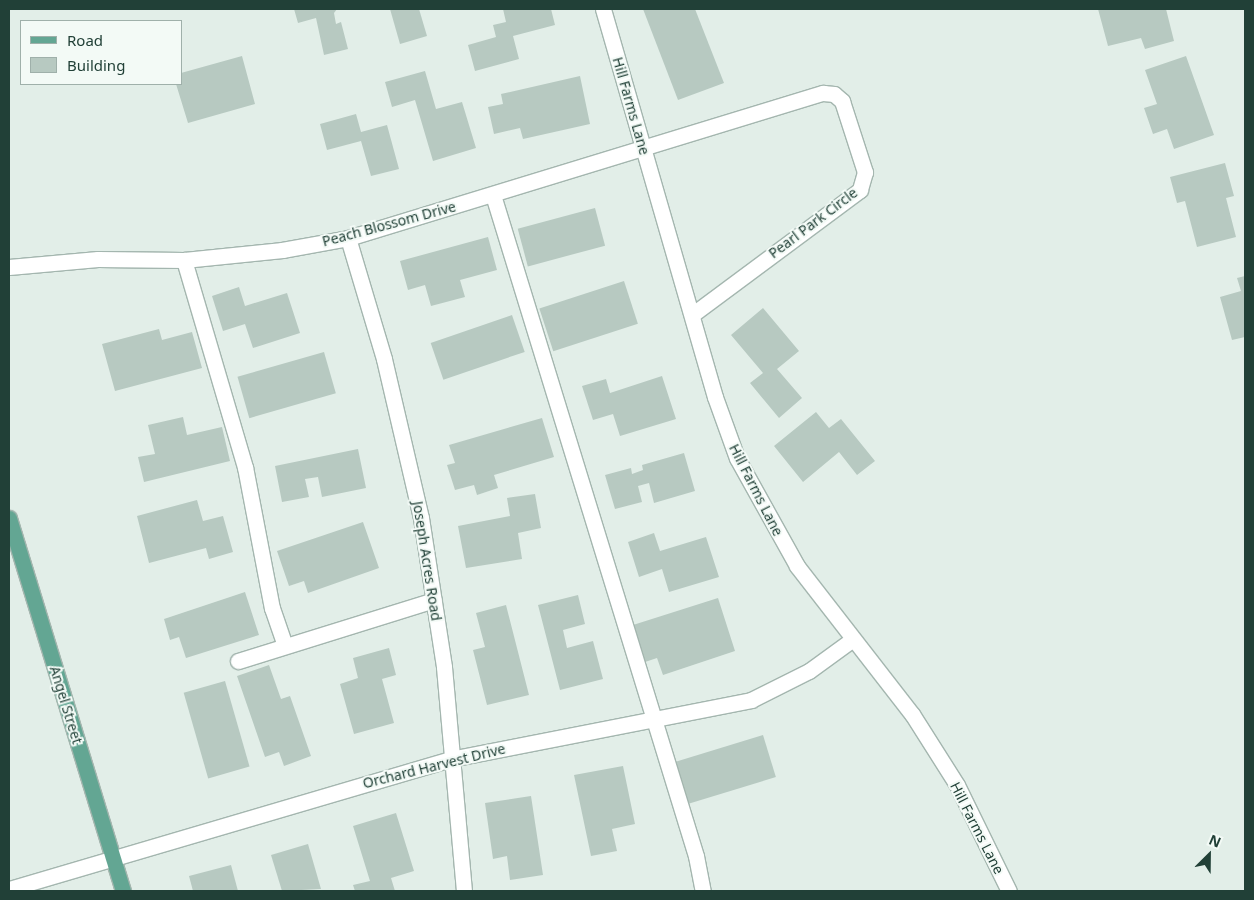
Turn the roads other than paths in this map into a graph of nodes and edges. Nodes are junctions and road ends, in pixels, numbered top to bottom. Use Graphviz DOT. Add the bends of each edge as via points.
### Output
graph roads {
  1 [pos="603,9"];
  2 [pos="643,150"];
  3 [pos="493,195"];
  4 [pos="348,238"];
  5 [pos="184,260"];
  6 [pos="9,267"];
  7 [pos="693,314"];
  8 [pos="9,518"];
  9 [pos="434,600"];
  10 [pos="853,639"];
  11 [pos="285,645"];
  12 [pos="238,661"];
  13 [pos="652,717"];
  14 [pos="451,760"];
  15 [pos="113,857"];
  16 [pos="9,889"];
  17 [pos="123,891"];
  18 [pos="464,891"];
  19 [pos="703,891"];
  20 [pos="1009,891"];
  1 -- 2 [label="street, Hill Farms Lane"];
  2 -- 3 [label="street, Peach Blossom Drive"];
  2 -- 7 [label="street, Hill Farms Lane"];
  2 -- 7 [label="street, Pearl Park Circle" via="823,93 834,94 842,101 865,172 860,190"];
  3 -- 4 [label="street, Peach Blossom Drive"];
  3 -- 13 [label="street"];
  4 -- 5 [label="street, Peach Blossom Drive" via="282,250"];
  4 -- 9 [label="street, Joseph Acres Road" via="384,359 408,460"];
  5 -- 6 [label="street, Peach Blossom Drive" via="98,259"];
  5 -- 11 [label="street" via="245,467 272,608"];
  7 -- 10 [label="street, Hill Farms Lane" via="715,397 737,458 797,566"];
  8 -- 15 [label="main road, Angel Street"];
  9 -- 11 [label="street"];
  9 -- 14 [label="street, Joseph Acres Road" via="444,667"];
  10 -- 13 [label="street, Orchard Harvest Drive" via="809,671 751,700"];
  10 -- 20 [label="street, Hill Farms Lane" via="912,714 957,785"];
  11 -- 12 [label="street"];
  13 -- 14 [label="street, Orchard Harvest Drive"];
  13 -- 19 [label="street" via="696,856"];
  14 -- 15 [label="street, Orchard Harvest Drive"];
  14 -- 18 [label="street, Joseph Acres Road"];
  15 -- 16 [label="street, Orchard Harvest Drive"];
  15 -- 17 [label="main road, Angel Street"];
}
